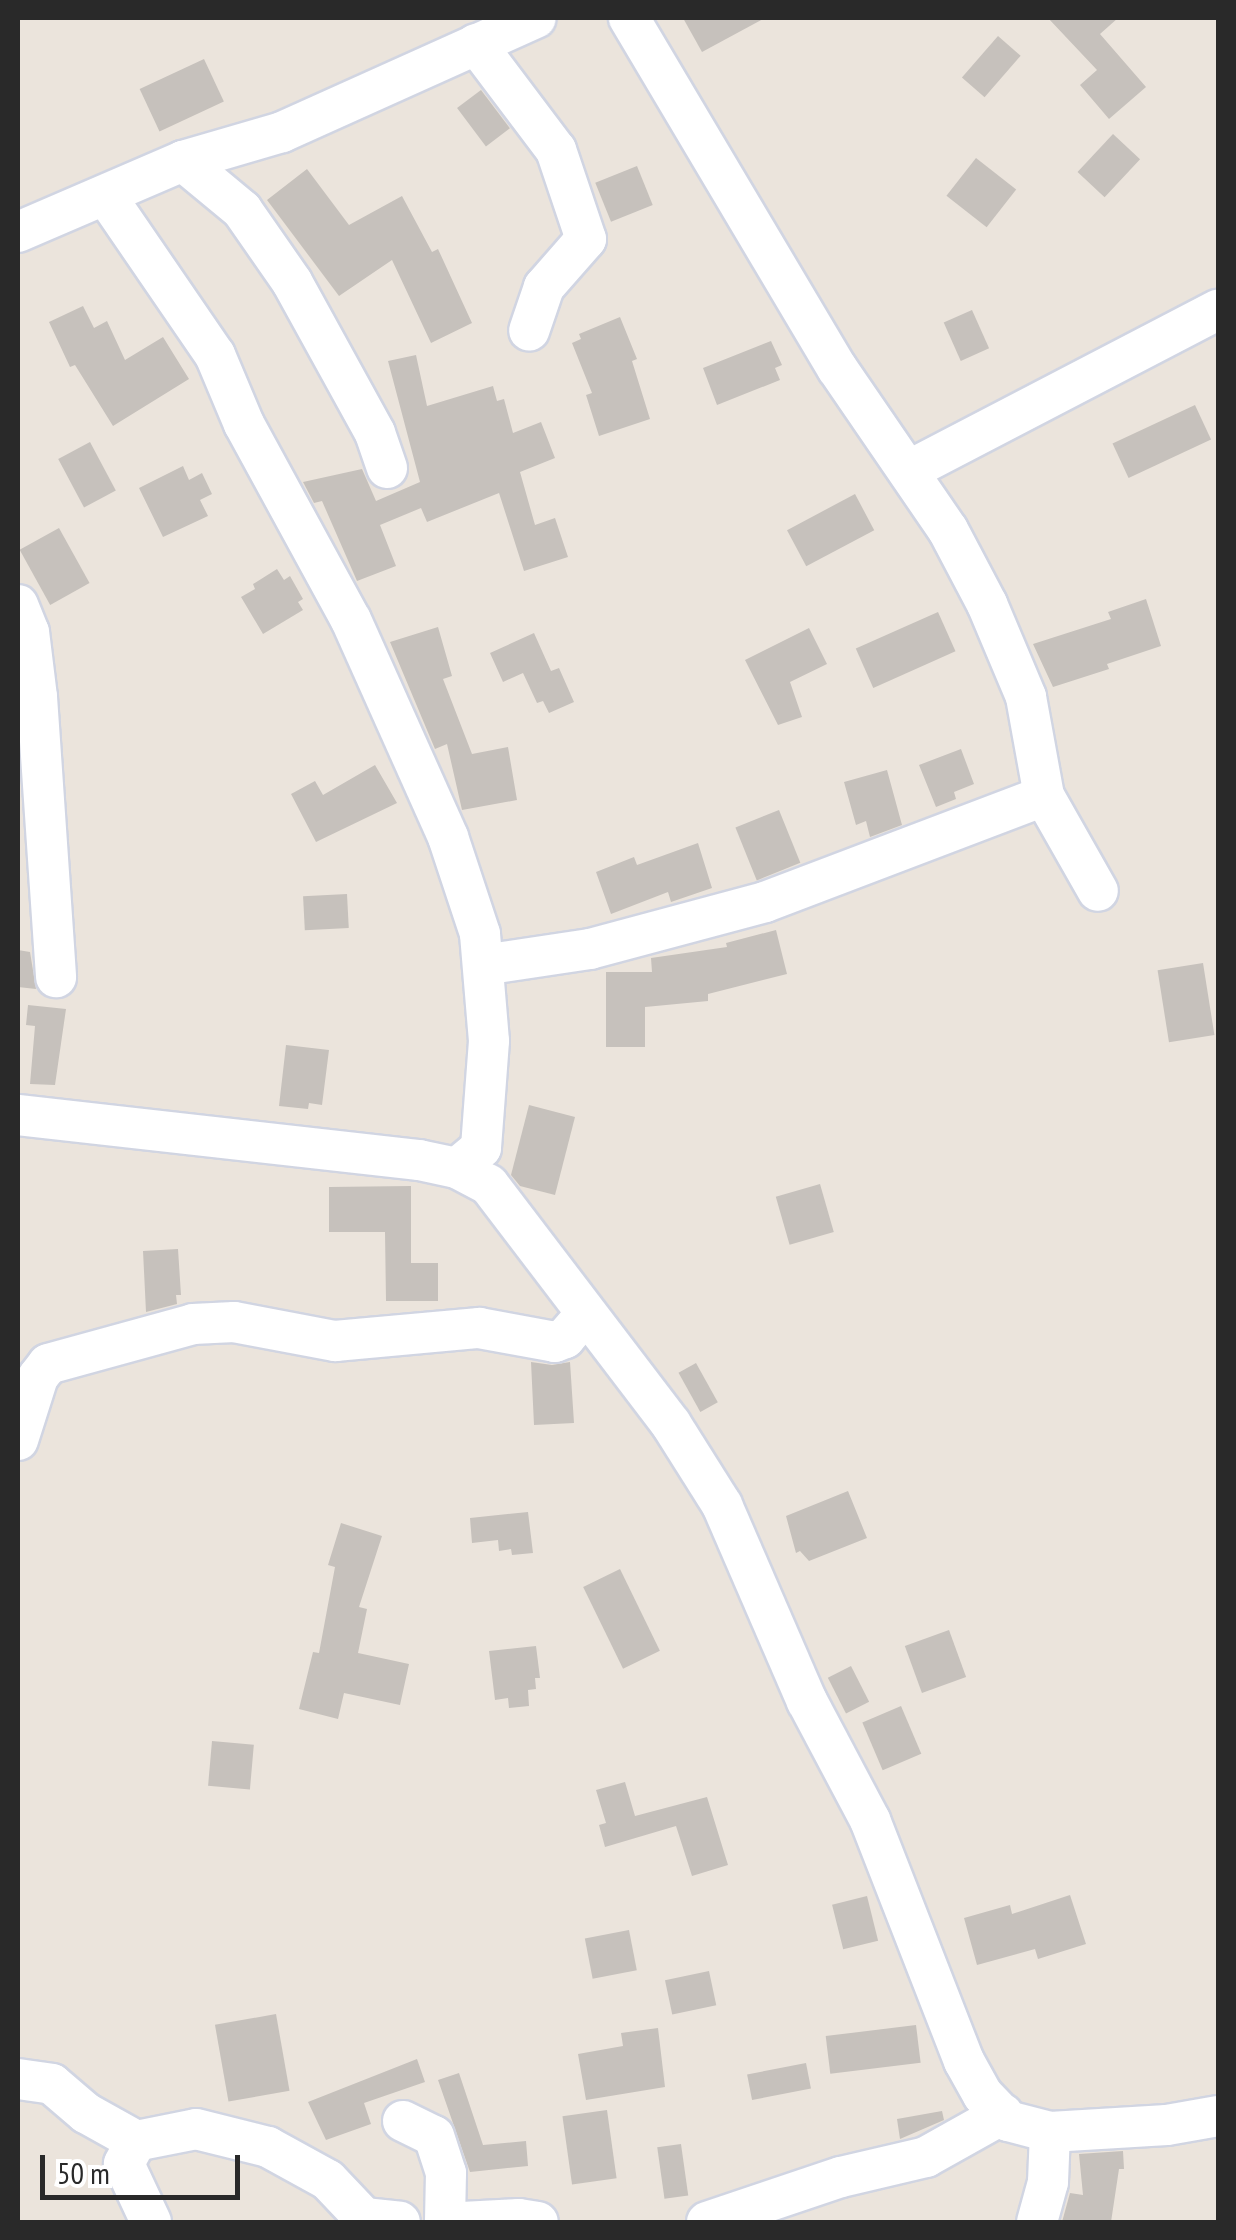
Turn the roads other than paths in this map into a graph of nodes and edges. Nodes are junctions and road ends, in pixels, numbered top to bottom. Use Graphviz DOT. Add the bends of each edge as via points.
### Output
graph roads {
  1 [pos="536,18"];
  2 [pos="629,18"];
  3 [pos="476,44"];
  4 [pos="183,161"];
  5 [pos="106,196"];
  6 [pos="18,232"];
  7 [pos="1218,310"];
  8 [pos="529,331"];
  9 [pos="387,468"];
  10 [pos="910,470"];
  11 [pos="18,606"];
  12 [pos="1044,796"];
  13 [pos="1098,891"];
  14 [pos="483,965"];
  15 [pos="56,978"];
  16 [pos="18,1114"];
  17 [pos="457,1168"];
  18 [pos="586,1314"];
  19 [pos="18,1440"];
  20 [pos="18,2079"];
  21 [pos="1003,2114"];
  22 [pos="1218,2116"];
  23 [pos="402,2121"];
  24 [pos="1050,2132"];
  25 [pos="136,2141"];
  26 [pos="152,2222"];
  27 [pos="400,2222"];
  28 [pos="445,2222"];
  29 [pos="462,2222"];
  30 [pos="538,2222"];
  31 [pos="707,2222"];
  32 [pos="1038,2222"];
  1 -- 3 [label="street"];
  2 -- 10 [label="street" via="837,368"];
  3 -- 4 [label="street" via="282,132"];
  3 -- 8 [label="street" via="556,150 586,239 544,287"];
  4 -- 5 [label="street"];
  4 -- 9 [label="street" via="242,210 292,282 376,433"];
  5 -- 6 [label="street"];
  5 -- 14 [label="street" via="214,355 244,424 351,620 448,837 480,934"];
  7 -- 10 [label="street"];
  10 -- 12 [label="street" via="988,604 1026,697"];
  11 -- 15 [label="street" via="29,632 41,732"];
  12 -- 13 [label="street"];
  12 -- 14 [label="street" via="766,902 590,949"];
  14 -- 17 [label="street" via="486,1122 481,1148"];
  16 -- 17 [label="street"];
  17 -- 18 [label="street" via="489,1185"];
  18 -- 19 [label="street" via="555,1342 479,1328 335,1341 234,1322 193,1324 48,1364"];
  18 -- 21 [label="street" via="671,1424 722,1506 807,1701 870,1820 964,2061 982,2095"];
  20 -- 25 [label="street" via="52,2084"];
  21 -- 24 [label="street"];
  21 -- 31 [label="street" via="926,2157 841,2177"];
  22 -- 24 [label="street"];
  23 -- 28 [label="street" via="434,2136 446,2173"];
  24 -- 32 [label="street"];
  25 -- 26 [label="street" via="124,2164"];
  25 -- 27 [label="street" via="196,2130 268,2148 328,2180 364,2218"];
  29 -- 30 [label="street"];
}
